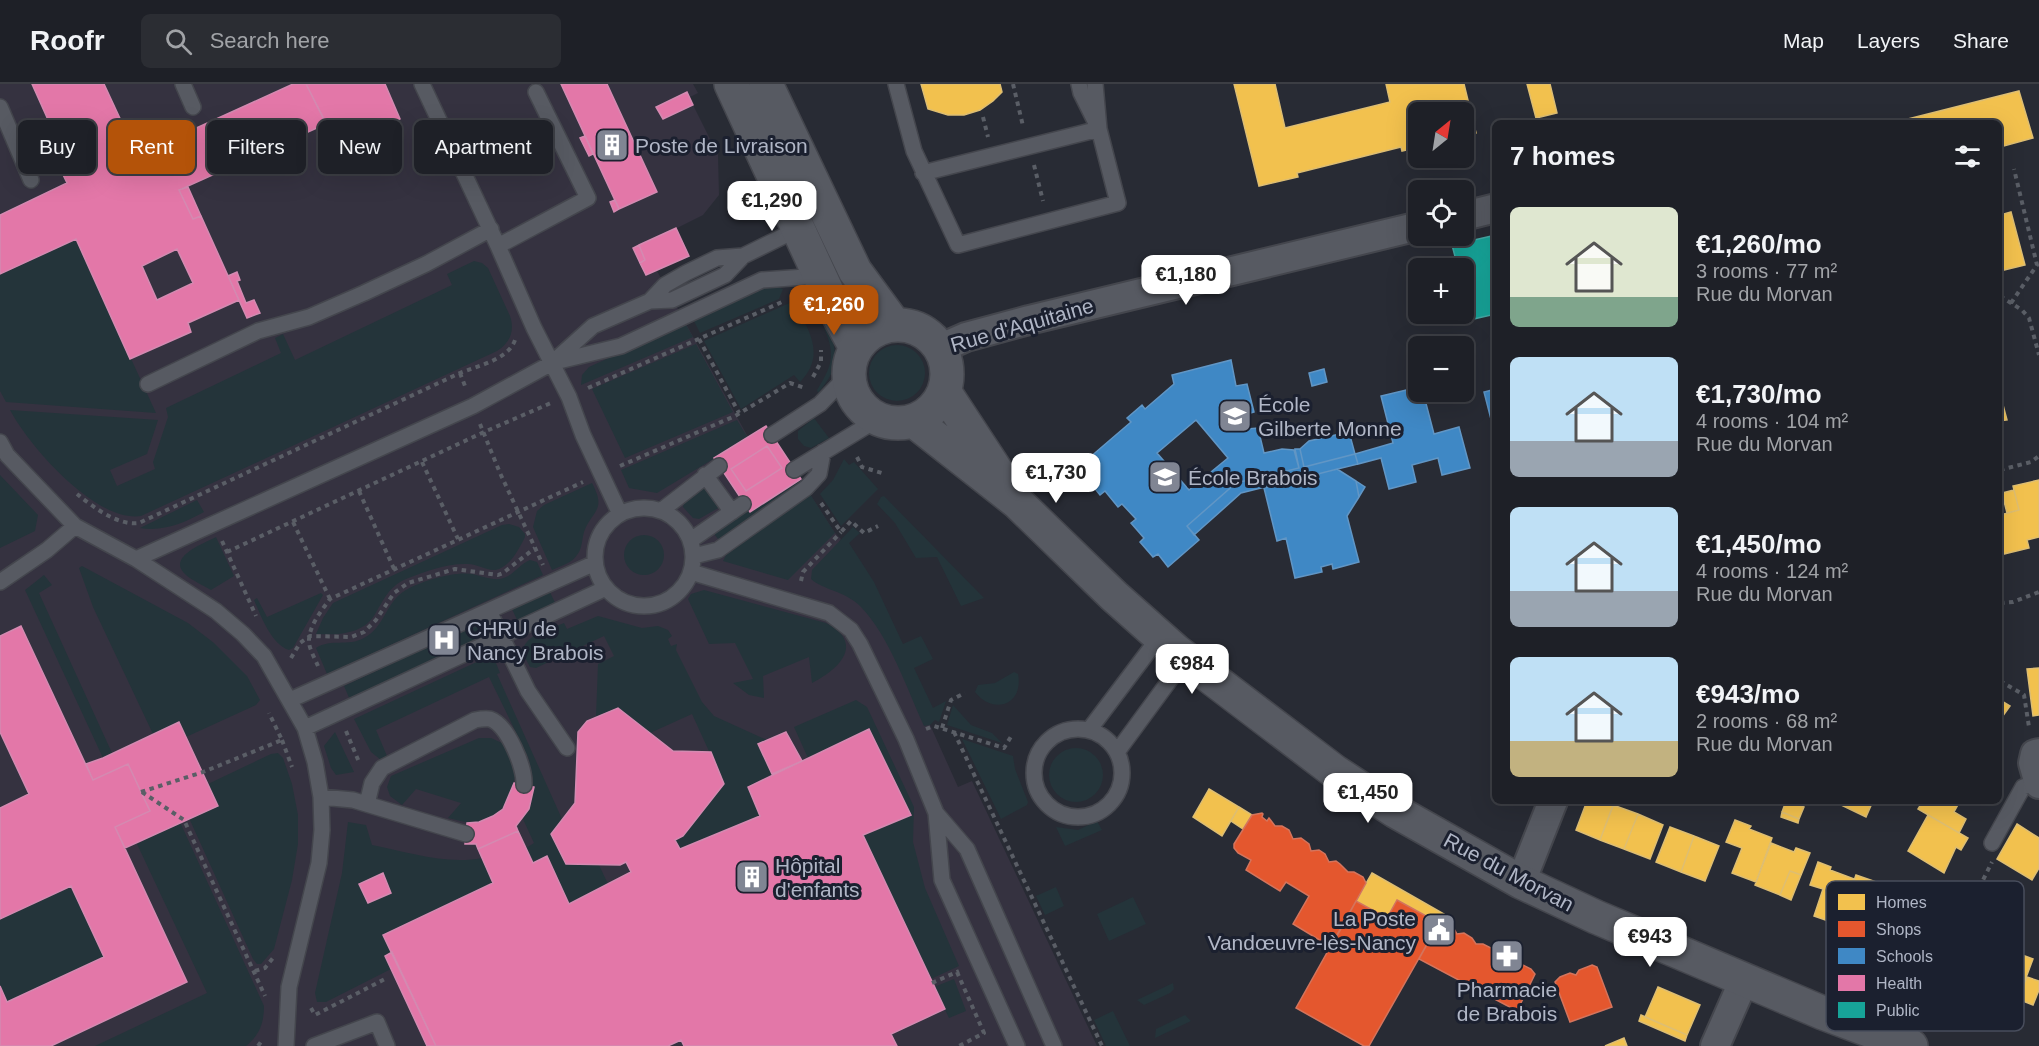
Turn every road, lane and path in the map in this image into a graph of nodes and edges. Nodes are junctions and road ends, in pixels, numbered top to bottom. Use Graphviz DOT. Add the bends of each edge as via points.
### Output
graph roads {
  1 [pos="183,84"];
  2 [pos="422,84"];
  3 [pos="731,84"];
  4 [pos="766,84"];
  5 [pos="896,84"];
  6 [pos="1079,84"];
  7 [pos="1095,84"];
  8 [pos="536,92"];
  9 [pos="0,107"];
  10 [pos="193,107"];
  11 [pos="1099,129"];
  12 [pos="2014,169"];
  13 [pos="923,173"];
  14 [pos="31,180"];
  15 [pos="1492,209"];
  16 [pos="1474,214"];
  17 [pos="798,229"];
  18 [pos="1408,229"];
  19 [pos="491,230"];
  20 [pos="498,246"];
  21 [pos="820,276"];
  22 [pos="2002,297"];
  23 [pos="786,300"];
  24 [pos="2011,303"];
  25 [pos="894,324"];
  26 [pos="534,328"];
  27 [pos="699,339"];
  28 [pos="941,348"];
  29 [pos="2039,355"];
  30 [pos="853,361"];
  31 [pos="552,363"];
  32 [pos="460,373"];
  33 [pos="147,384"];
  34 [pos="944,391"];
  35 [pos="568,397"];
  36 [pos="473,406"];
  37 [pos="739,413"];
  38 [pos="878,419"];
  39 [pos="914,421"];
  40 [pos="484,432"];
  41 [pos="772,435"];
  42 [pos="0,442"];
  43 [pos="823,452"];
  44 [pos="2039,456"];
  45 [pos="857,460"];
  46 [pos="422,462"];
  47 [pos="719,466"];
  48 [pos="2002,469"];
  49 [pos="794,470"];
  50 [pos="882,473"];
  51 [pos="705,475"];
  52 [pos="359,491"];
  53 [pos="816,494"];
  54 [pos="44,495"];
  55 [pos="1017,502"];
  56 [pos="662,510"];
  57 [pos="620,514"];
  58 [pos="294,522"];
  59 [pos="75,526"];
  60 [pos="878,526"];
  61 [pos="458,539"];
  62 [pos="691,540"];
  63 [pos="535,548"];
  64 [pos="227,552"];
  65 [pos="693,556"];
  66 [pos="136,560"];
  67 [pos="595,563"];
  68 [pos="394,569"];
  69 [pos="691,572"];
  70 [pos="0,582"];
  71 [pos="551,583"];
  72 [pos="606,588"];
  73 [pos="2039,592"];
  74 [pos="330,599"];
  75 [pos="2002,603"];
  76 [pos="489,611"];
  77 [pos="1160,636"];
  78 [pos="501,637"];
  79 [pos="1186,658"];
  80 [pos="275,674"];
  81 [pos="2002,682"];
  82 [pos="965,693"];
  83 [pos="290,700"];
  84 [pos="267,708"];
  85 [pos="305,728"];
  86 [pos="942,728"];
  87 [pos="923,730"];
  88 [pos="1089,730"];
  89 [pos="954,732"];
  90 [pos="1012,735"];
  91 [pos="282,740"];
  92 [pos="567,748"];
  93 [pos="1117,752"];
  94 [pos="2038,768"];
  95 [pos="293,770"];
  96 [pos="524,785"];
  97 [pos="321,797"];
  98 [pos="367,804"];
  99 [pos="1552,804"];
  100 [pos="936,813"];
  101 [pos="465,834"];
  102 [pos="1992,843"];
  103 [pos="1983,881"];
  104 [pos="1521,882"];
  105 [pos="274,956"];
  106 [pos="980,962"];
  107 [pos="255,971"];
  108 [pos="957,972"];
  109 [pos="1744,980"];
  110 [pos="932,983"];
  111 [pos="268,1005"];
  112 [pos="1826,1014"];
  113 [pos="307,1018"];
  114 [pos="316,1026"];
  115 [pos="1871,1031"];
  116 [pos="1917,1031"];
  117 [pos="286,1046"];
  118 [pos="314,1046"];
  119 [pos="387,1046"];
  120 [pos="959,1046"];
  121 [pos="1017,1046"];
  122 [pos="1054,1046"];
  123 [pos="1102,1046"];
  124 [pos="1715,1046"];
  125 [pos="1911,1046"];
  1 -- 10 [label="lane"];
  2 -- 19 [label="lane"];
  3 -- 17 [label="street"];
  4 -- 25 [label="street" via="855,271"];
  5 -- 13 [label="lane"];
  6 -- 11 [label="lane"];
  7 -- 11 [label="lane"];
  8 -- 20 [label="lane" via="588,198"];
  9 -- 14 [label="lane"];
  11 -- 13 [label="lane"];
  11 -- 13 [label="lane" via="1118,203 958,245"];
  12 -- 24 [label="path" via="2037,265"];
  15 -- 16 [label="street"];
  17 -- 21 [label="street"];
  17 -- 31 [label="lane" via="743,256 717,258 665,285 650,301 593,326"];
  18 -- 28 [label="street, Rue d'Aquitaine" via="1029,320"];
  19 -- 20 [label="lane"];
  19 -- 33 [label="lane" via="364,293 309,317 258,331"];
  20 -- 26 [label="lane"];
  21 -- 30 [label="street"];
  21 -- 31 [label="lane" via="762,280 621,346"];
  22 -- 24 [label="path"];
  23 -- 27 [label="path"];
  24 -- 29 [label="path" via="2029,318"];
  25 -- 28 [label="street" via="912,326 928,334"];
  25 -- 30 [label="street" via="866,336"];
  26 -- 31 [label="lane"];
  26 -- 32 [label="path" via="517,335 513,347 502,356"];
  27 -- 35 [label="path"];
  27 -- 37 [label="path"];
  28 -- 34 [label="street" via="947,365"];
  30 -- 38 [label="street" via="853,392 863,408"];
  30 -- 41 [label="lane" via="820,404"];
  31 -- 35 [label="lane"];
  31 -- 36 [label="lane"];
  32 -- 36 [label="path"];
  32 -- 54 [label="path" via="139,523 110,516 58,478"];
  34 -- 39 [label="street" via="930,412"];
  34 -- 55 [label="street, Rue du Morvan"];
  35 -- 40 [label="path"];
  35 -- 57 [label="lane"];
  36 -- 40 [label="path"];
  36 -- 66 [label="lane"];
  38 -- 39 [label="street"];
  38 -- 43 [label="lane"];
  39 -- 55 [label="street, Rue du Morvan"];
  40 -- 46 [label="path"];
  40 -- 63 [label="path"];
  42 -- 54 [label="lane"];
  43 -- 49 [label="lane"];
  43 -- 65 [label="lane" via="819,474 806,488 718,550"];
  44 -- 48 [label="path"];
  45 -- 50 [label="path" via="862,467"];
  46 -- 52 [label="path"];
  46 -- 61 [label="path"];
  47 -- 51 [label="lane"];
  51 -- 56 [label="lane"];
  51 -- 62 [label="lane" via="737,508"];
  52 -- 58 [label="path"];
  52 -- 68 [label="path"];
  53 -- 60 [label="path" via="841,532 851,521 864,533"];
  54 -- 59 [label="lane"];
  55 -- 77 [label="street, Rue du Morvan"];
  56 -- 57 [label="lane" via="633,508"];
  56 -- 62 [label="lane" via="684,528"];
  57 -- 67 [label="lane" via="600,534"];
  58 -- 64 [label="path"];
  58 -- 74 [label="path"];
  59 -- 66 [label="lane"];
  59 -- 70 [label="lane"];
  62 -- 65 [label="lane"];
  63 -- 71 [label="path"];
  63 -- 80 [label="path" via="498,575 454,569 408,583 394,593 364,632 351,637 310,636"];
  65 -- 69 [label="lane"];
  66 -- 80 [label="lane" via="216,611 264,656"];
  67 -- 71 [label="lane"];
  67 -- 72 [label="lane"];
  69 -- 72 [label="lane" via="679,592 656,605 629,604"];
  69 -- 100 [label="lane" via="828,613 851,630 906,738"];
  71 -- 76 [label="lane"];
  72 -- 78 [label="lane"];
  73 -- 75 [label="path"];
  76 -- 78 [label="lane"];
  76 -- 83 [label="lane"];
  77 -- 79 [label="street, Rue du Morvan"];
  77 -- 88 [label="lane"];
  78 -- 85 [label="lane"];
  78 -- 92 [label="lane" via="528,690"];
  79 -- 93 [label="lane"];
  79 -- 104 [label="street, Rue du Morvan" via="1334,771"];
  80 -- 83 [label="lane"];
  81 -- 94 [label="path" via="2024,695"];
  82 -- 86 [label="path" via="951,700"];
  83 -- 85 [label="lane"];
  84 -- 91 [label="path"];
  85 -- 97 [label="lane"];
  86 -- 87 [label="path"];
  86 -- 89 [label="path"];
  88 -- 93 [label="lane" via="1105,738"];
  88 -- 93 [label="lane" via="1063,731 1044,743 1038,753 1033,766 1034,780 1046,805 1057,813 1083,818 1108,806 1116,797 1122,775"];
  89 -- 90 [label="path" via="1004,748"];
  89 -- 123 [label="path"];
  91 -- 95 [label="path"];
  91 -- 107 [label="path" via="141,792 184,820"];
  94 -- 102 [label="lane"];
  96 -- 98 [label="lane" via="523,767 502,729 483,718 382,768 372,783"];
  97 -- 98 [label="lane"];
  97 -- 117 [label="lane" via="319,863 289,987"];
  98 -- 101 [label="lane"];
  99 -- 104 [label="street"];
  100 -- 106 [label="lane" via="942,880"];
  100 -- 122 [label="lane" via="967,849"];
  102 -- 103 [label="path" via="1993,861"];
  104 -- 109 [label="street, Rue du Morvan"];
  105 -- 107 [label="path" via="265,968"];
  106 -- 108 [label="path"];
  106 -- 121 [label="lane"];
  107 -- 111 [label="path"];
  108 -- 110 [label="path"];
  108 -- 120 [label="path" via="984,1033"];
  109 -- 112 [label="street, Rue du Morvan"];
  109 -- 124 [label="street"];
  113 -- 114 [label="path" via="315,1015"];
  115 -- 125 [label="street, Rue du Morvan"];
  116 -- 125 [label="path"];
  118 -- 119 [label="lane" via="377,1022"];
}
